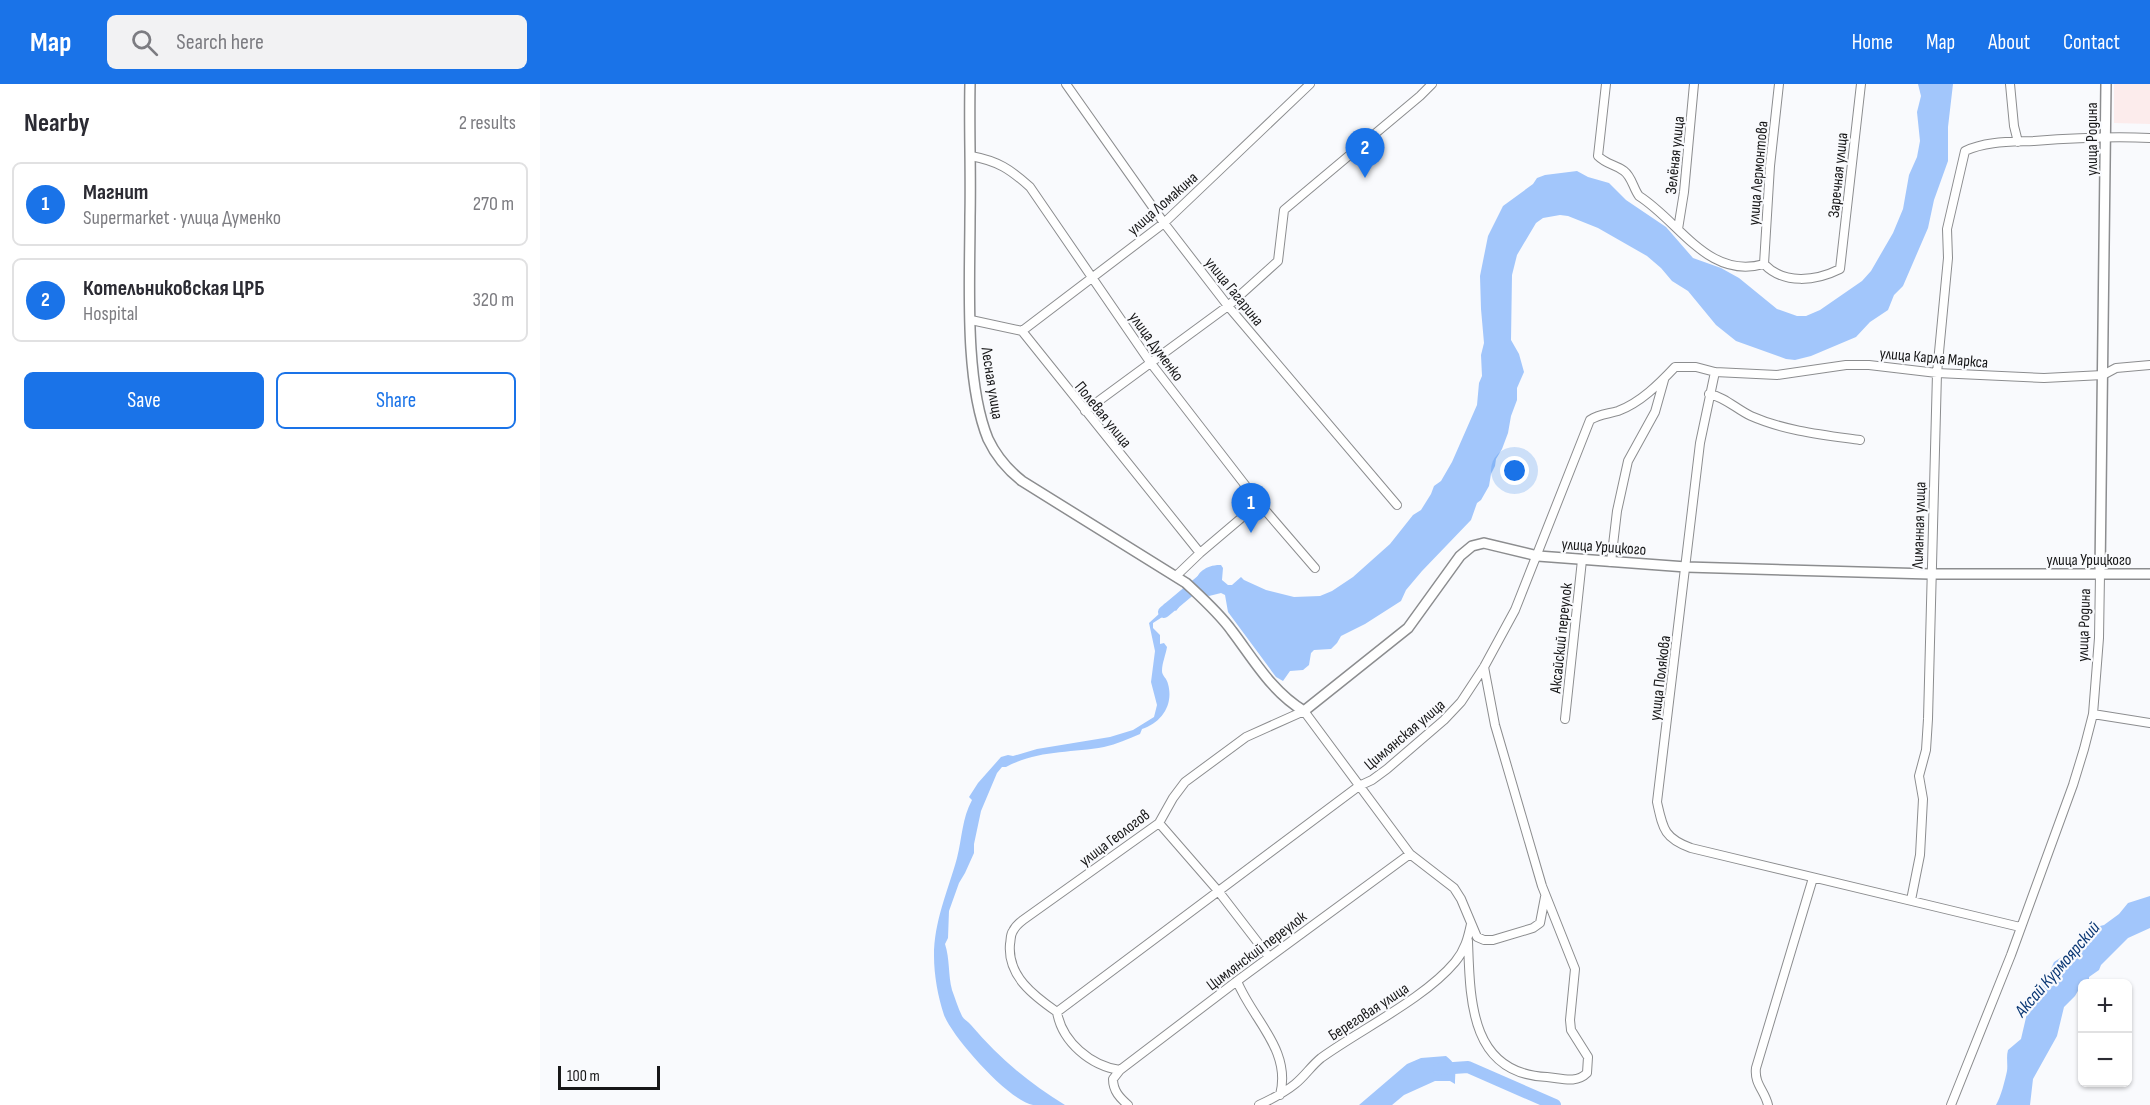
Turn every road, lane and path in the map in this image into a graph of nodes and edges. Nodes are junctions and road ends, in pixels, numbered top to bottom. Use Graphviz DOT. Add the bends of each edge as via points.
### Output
graph roads {
  1 [pos="970,84"];
  2 [pos="1066,84"];
  3 [pos="1310,84"];
  4 [pos="1432,84"];
  5 [pos="1606,84"];
  6 [pos="1694,84"];
  7 [pos="1779,84"];
  8 [pos="1861,84"];
  9 [pos="2010,84"];
  10 [pos="2106,84"];
  11 [pos="2106,136"];
  12 [pos="2150,138"];
  13 [pos="2018,142"];
  14 [pos="971,156"];
  15 [pos="1164,223"];
  16 [pos="1678,229"];
  17 [pos="1764,264"];
  18 [pos="1093,278"];
  19 [pos="1228,306"];
  20 [pos="971,320"];
  21 [pos="1022,331"];
  22 [pos="1150,362"];
  23 [pos="2150,365"];
  24 [pos="1715,372"];
  25 [pos="1937,373"];
  26 [pos="2103,375"];
  27 [pos="1664,380"];
  28 [pos="1709,394"];
  29 [pos="1085,411"];
  30 [pos="1860,441"];
  31 [pos="1259,503"];
  32 [pos="1396,505"];
  33 [pos="1200,553"];
  34 [pos="1538,556"];
  35 [pos="1581,560"];
  36 [pos="1611,562"];
  37 [pos="1686,567"];
  38 [pos="1315,568"];
  39 [pos="1930,574"];
  40 [pos="2100,574"];
  41 [pos="2150,574"];
  42 [pos="1176,576"];
  43 [pos="1484,667"];
  44 [pos="1304,711"];
  45 [pos="2093,714"];
  46 [pos="1565,719"];
  47 [pos="2150,723"];
  48 [pos="1359,786"];
  49 [pos="1159,823"];
  50 [pos="1410,854"];
  51 [pos="1813,878"];
  52 [pos="1219,892"];
  53 [pos="1545,897"];
  54 [pos="1911,900"];
  55 [pos="1472,924"];
  56 [pos="2020,927"];
  57 [pos="1468,941"];
  58 [pos="1269,957"];
  59 [pos="1237,981"];
  60 [pos="1057,1012"];
  61 [pos="1120,1070"];
  62 [pos="1280,1095"];
  63 [pos="1128,1105"];
  64 [pos="1259,1105"];
  65 [pos="1768,1105"];
  66 [pos="1951,1105"];
  1 -- 14 [label="street, Лесная улица"];
  2 -- 15 [label="street, улица Гагарина"];
  3 -- 15 [label="street, улица Ломакина"];
  4 -- 19 [label="street" via="1284,210 1278,261"];
  5 -- 16 [label="street" via="1598,156 1623,169 1639,196"];
  6 -- 16 [label="street, Зелёная улица"];
  7 -- 17 [label="street, улица Лермонтова"];
  8 -- 17 [label="street, Заречная улица" via="1840,269 1821,277 1789,279"];
  9 -- 13 [label="street"];
  10 -- 11 [label="street, улица Родина"];
  11 -- 12 [label="street"];
  11 -- 13 [label="street"];
  11 -- 26 [label="street, улица Родина"];
  13 -- 25 [label="street, Лиманная улица" via="1979,145 1965,152 1947,229 1948,258"];
  14 -- 18 [label="street, улица Думенко" via="1006,167 1030,187"];
  14 -- 20 [label="street, Лесная улица"];
  15 -- 18 [label="street, улица Ломакина"];
  15 -- 19 [label="street, улица Гагарина"];
  16 -- 17 [label="street" via="1713,259 1736,267"];
  18 -- 21 [label="street, улица Ломакина"];
  18 -- 22 [label="street, улица Думенко"];
  19 -- 22 [label="street"];
  19 -- 32 [label="street, улица Гагарина"];
  20 -- 21 [label="street"];
  20 -- 42 [label="street, Лесная улица" via="976,387 985,429 997,455 1034,489"];
  21 -- 29 [label="street, Полевая улица"];
  22 -- 29 [label="street"];
  22 -- 31 [label="street, улица Думенко"];
  23 -- 26 [label="street, улица Карла Маркса" via="2116,368"];
  24 -- 25 [label="street, улица Карла Маркса" via="1777,375 1869,365"];
  24 -- 27 [label="street, Цимлянская улица" via="1681,366 1675,367"];
  24 -- 28 [label="street, улица Полякова"];
  25 -- 26 [label="street, улица Карла Маркса" via="2044,378"];
  25 -- 39 [label="street, Лиманная улица"];
  26 -- 40 [label="street, улица Родина"];
  27 -- 34 [label="street, Цимлянская улица" via="1640,399 1590,420"];
  27 -- 36 [label="street" via="1655,412 1628,461"];
  28 -- 30 [label="street" via="1750,416 1778,425"];
  28 -- 37 [label="street, улица Полякова"];
  29 -- 33 [label="street, Полевая улица"];
  31 -- 33 [label="street"];
  31 -- 38 [label="street, улица Думенко"];
  33 -- 42 [label="street"];
  34 -- 35 [label="street, улица Урицкого"];
  34 -- 43 [label="street, Цимлянская улица"];
  34 -- 44 [label="street, улица Урицкого" via="1484,543 1467,549 1408,628"];
  35 -- 36 [label="street, улица Урицкого"];
  35 -- 46 [label="street, Аксайский переулок"];
  36 -- 37 [label="street, улица Урицкого"];
  37 -- 39 [label="street, улица Урицкого"];
  37 -- 51 [label="street, улица Полякова" via="1657,802 1663,824 1671,839 1678,843"];
  39 -- 40 [label="street, улица Урицкого"];
  39 -- 54 [label="street, Лиманная улица" via="1928,719 1919,776 1923,799 1920,855"];
  40 -- 41 [label="street, улица Урицкого"];
  40 -- 45 [label="street, улица Родина"];
  42 -- 44 [label="street, Лесная улица" via="1230,628 1273,687"];
  43 -- 48 [label="street, Цимлянская улица" via="1444,720 1387,769"];
  43 -- 53 [label="street" via="1498,734"];
  44 -- 48 [label="street"];
  44 -- 49 [label="street, улица Геологов" via="1246,737 1185,782"];
  45 -- 47 [label="street"];
  45 -- 56 [label="street, улица Родина" via="2073,785"];
  48 -- 50 [label="street"];
  48 -- 52 [label="street, Цимлянская улица"];
  49 -- 52 [label="street"];
  49 -- 60 [label="street, улица Геологов" via="1023,920 1011,933 1010,951 1022,983"];
  50 -- 55 [label="street" via="1454,888"];
  50 -- 58 [label="street, Цимлянский переулок"];
  51 -- 54 [label="street, улица Полякова"];
  51 -- 65 [label="street" via="1756,1068 1756,1081"];
  52 -- 58 [label="street"];
  52 -- 60 [label="street, Цимлянская улица"];
  53 -- 55 [label="street" via="1540,923 1533,928 1484,940"];
  53 -- 57 [label="street" via="1575,969 1570,1020 1575,1039 1588,1057 1583,1077 1570,1080 1521,1074 1490,1050 1472,1006"];
  54 -- 56 [label="street, улица Полякова"];
  55 -- 57 [label="street, Береговая улица"];
  56 -- 66 [label="street, улица Родина"];
  57 -- 62 [label="street, Береговая улица" via="1455,962 1421,993 1322,1058"];
  58 -- 59 [label="street, Цимлянский переулок"];
  59 -- 61 [label="street, Цимлянский переулок"];
  59 -- 62 [label="street" via="1282,1066"];
  60 -- 61 [label="street" via="1059,1025 1069,1040 1088,1058 1105,1068"];
  61 -- 63 [label="street" via="1113,1086"];
  62 -- 64 [label="street, Береговая улица"];
}
